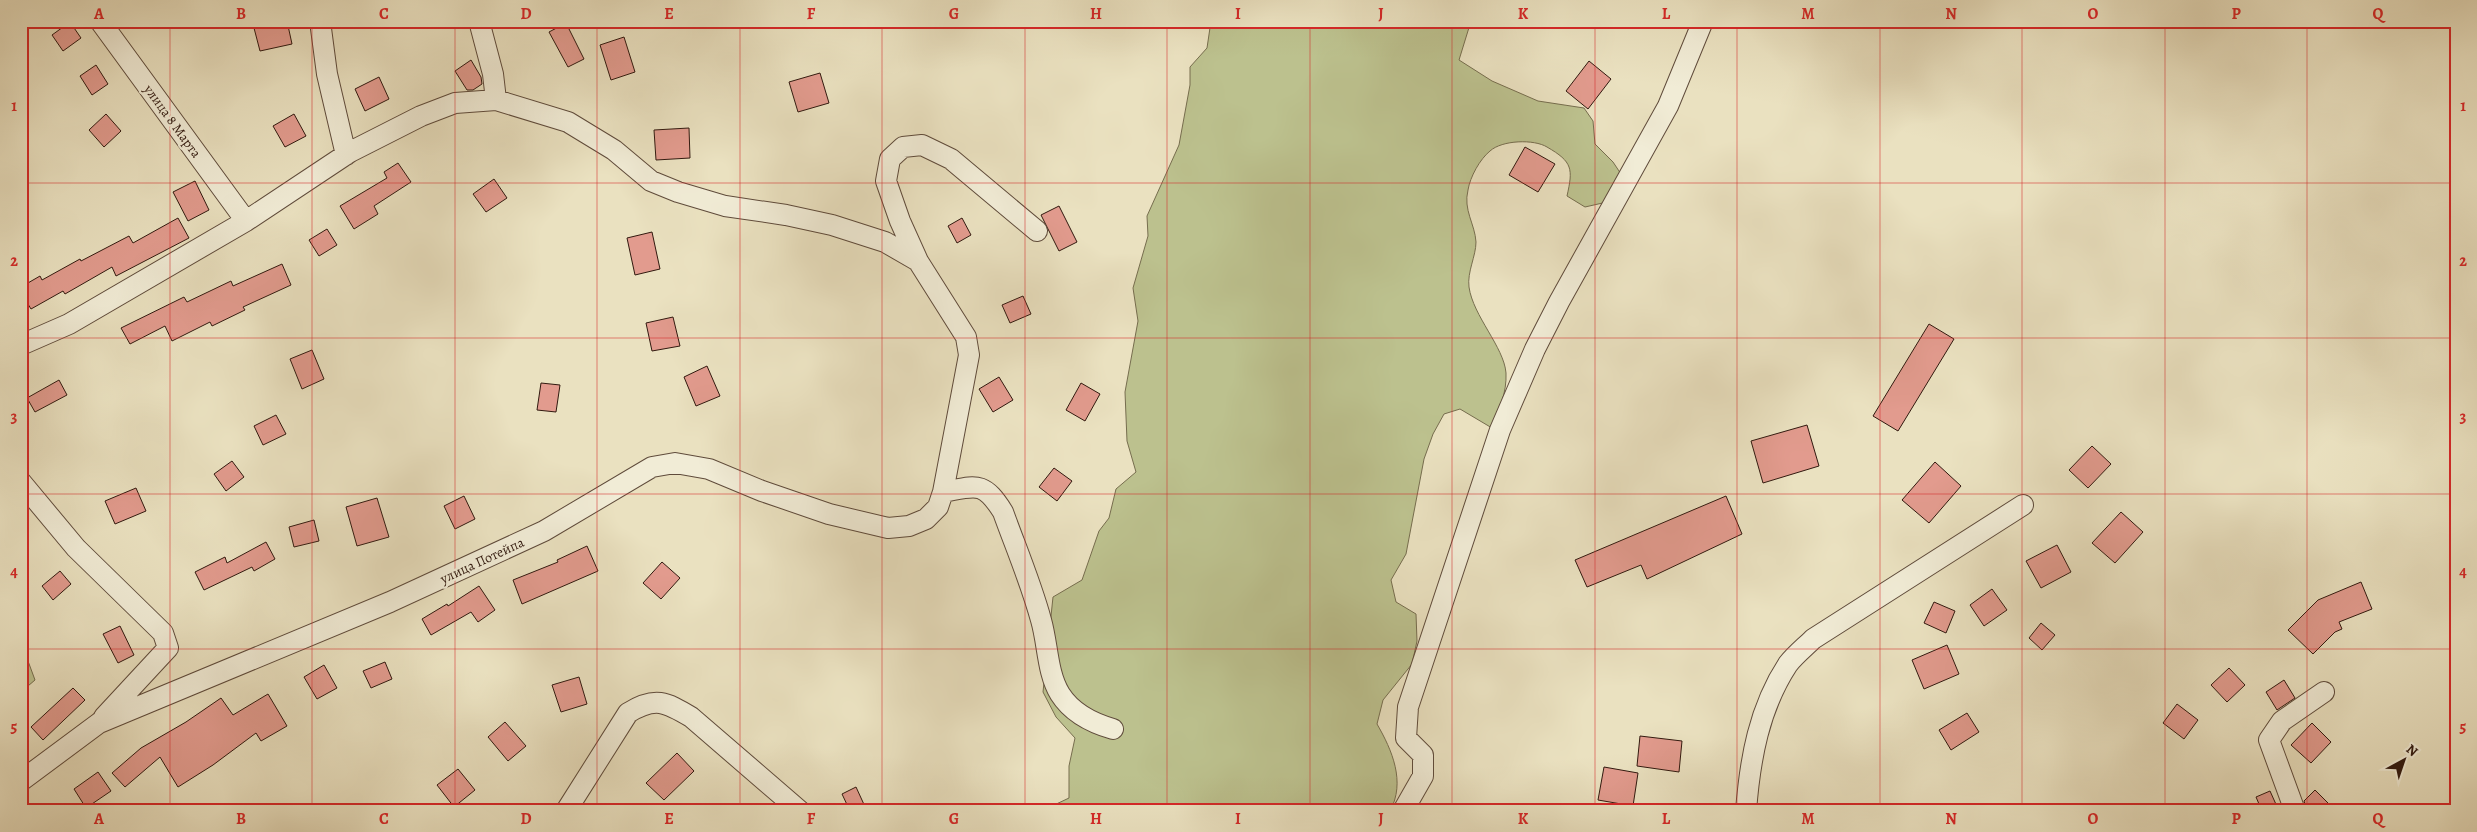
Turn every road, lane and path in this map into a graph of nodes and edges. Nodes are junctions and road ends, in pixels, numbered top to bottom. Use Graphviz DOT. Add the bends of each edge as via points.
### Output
graph roads {
  1 [pos="100,21"];
  2 [pos="320,21"];
  3 [pos="479,21"];
  4 [pos="1703,21"];
  5 [pos="496,100"];
  6 [pos="346,154"];
  7 [pos="246,221"];
  8 [pos="1037,231"];
  9 [pos="918,261"];
  10 [pos="21,345"];
  11 [pos="21,482"];
  12 [pos="943,492"];
  13 [pos="2023,505"];
  14 [pos="2324,692"];
  15 [pos="99,722"];
  16 [pos="1113,729"];
  17 [pos="21,781"];
  18 [pos="566,811"];
  19 [pos="800,811"];
  20 [pos="1403,811"];
  21 [pos="1746,811"];
  22 [pos="2294,811"];
  1 -- 7 [label="street, улица 8 Марта"];
  2 -- 6 [label="street" via="327,74"];
  3 -- 5 [label="street" via="494,74"];
  4 -- 20 [label="street" via="1668,106 1559,302 1500,430 1408,707 1406,738 1423,755 1423,776"];
  5 -- 6 [label="street" via="455,103 421,116"];
  5 -- 9 [label="street" via="568,122 614,150 651,181 678,192 725,206 832,225 885,242"];
  6 -- 7 [label="street"];
  7 -- 10 [label="street" via="69,324"];
  8 -- 9 [label="street, улица Потейпа" via="951,159 922,146 903,147 890,159 886,181"];
  9 -- 12 [label="street, улица Потейпа" via="966,337 969,356"];
  11 -- 15 [label="street" via="76,548 163,633 168,648"];
  12 -- 15 [label="street, улица Потейпа" via="938,507 926,519 909,526 888,528 830,514 710,469 675,463 652,467 544,531 390,602"];
  12 -- 16 [label="street" via="972,486 985,489 995,500 1003,512 1035,599 1052,675 1060,694 1076,712 1095,724"];
  13 -- 21 [label="street" via="1812,639 1789,663 1770,696 1756,735"];
  14 -- 22 [label="street" via="2282,721 2270,740"];
  15 -- 17 [label="street, улица Потейпа"];
  18 -- 19 [label="street" via="628,713 641,705 657,702 691,717"];
}
